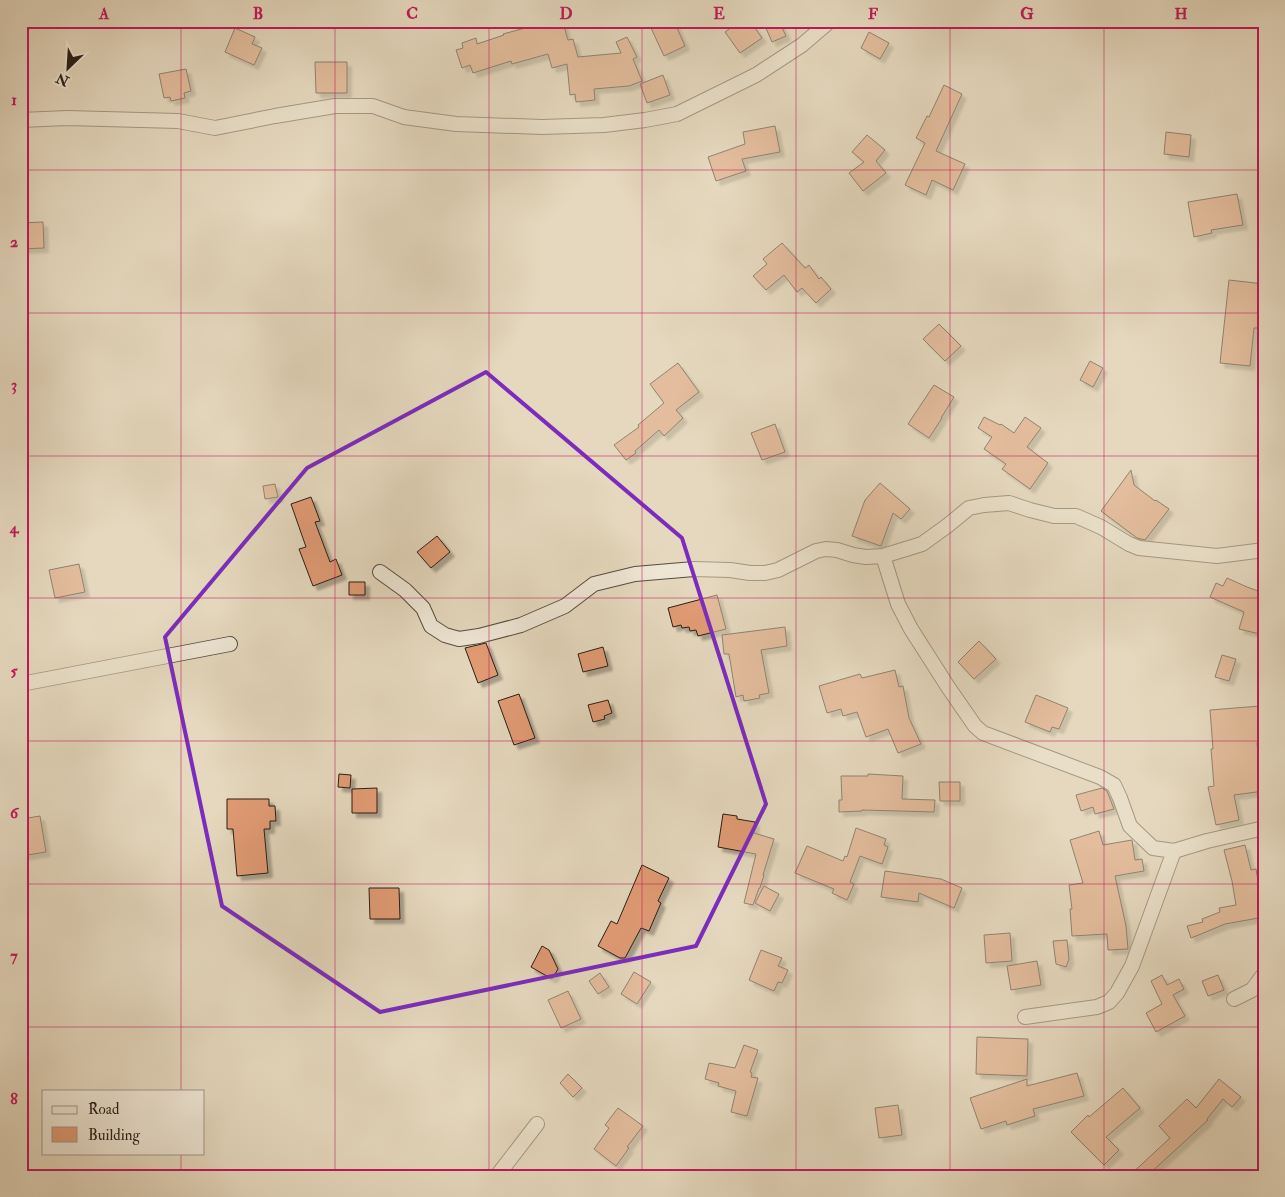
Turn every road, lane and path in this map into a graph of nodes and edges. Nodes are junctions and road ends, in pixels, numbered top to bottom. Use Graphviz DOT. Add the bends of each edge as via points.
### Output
graph roads {
  1 [pos="830,21"];
  2 [pos="21,120"];
  3 [pos="1264,550"];
  4 [pos="883,556"];
  5 [pos="380,572"];
  6 [pos="230,644"];
  7 [pos="21,684"];
  8 [pos="1264,828"];
  9 [pos="1174,851"];
  10 [pos="1264,974"];
  11 [pos="1234,999"];
  12 [pos="1025,1017"];
  13 [pos="537,1124"];
  14 [pos="497,1176"];
  1 -- 2 [label="street" via="802,45 756,75 677,114 645,120 542,126 456,124 404,117 373,106 335,106 215,128 178,121"];
  3 -- 4 [label="street" via="1217,556 1140,548 1076,516 1049,515 1009,503 969,508 922,544"];
  4 -- 5 [label="street" via="866,557 826,549 765,573 694,569 635,574 594,584 565,606 521,625 459,639 444,635 431,626 423,608"];
  4 -- 9 [label="street" via="898,604 975,726 983,733 1114,785 1130,826 1153,848"];
  6 -- 7 [label="street"];
  8 -- 9 [label="street"];
  9 -- 12 [label="street" via="1132,966 1109,1002 1097,1008"];
  10 -- 11 [label="street" via="1252,990"];
  13 -- 14 [label="street"];
}
